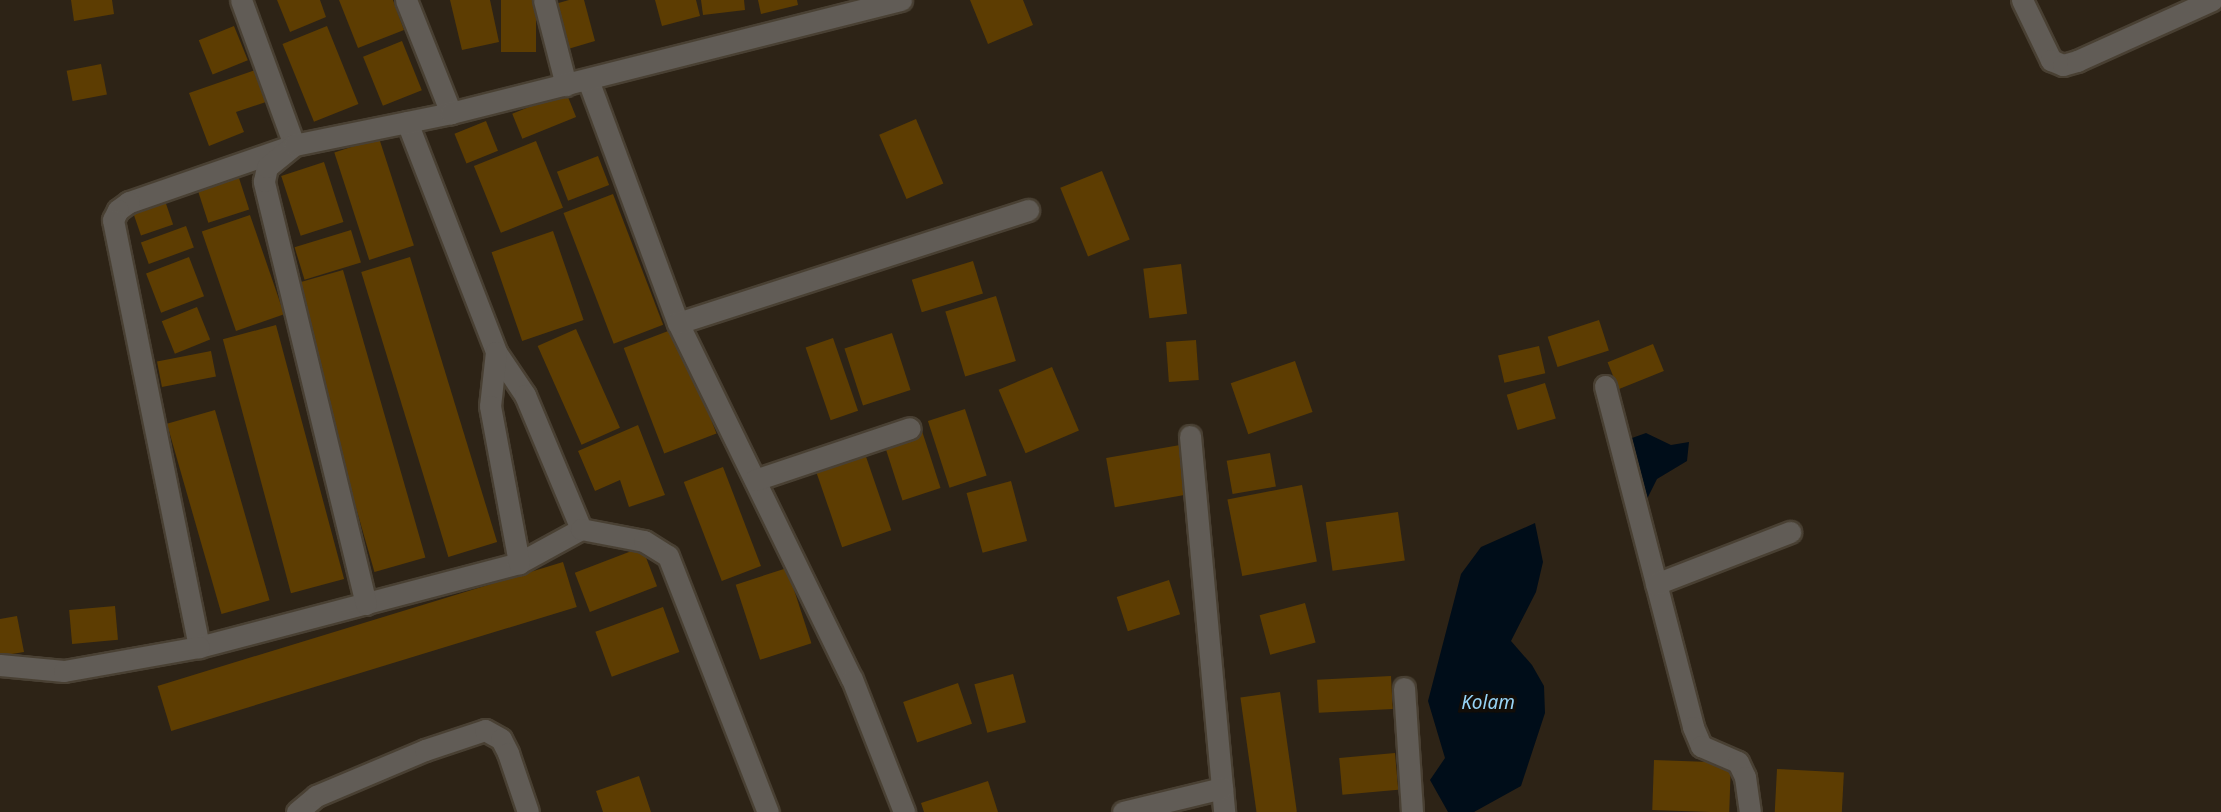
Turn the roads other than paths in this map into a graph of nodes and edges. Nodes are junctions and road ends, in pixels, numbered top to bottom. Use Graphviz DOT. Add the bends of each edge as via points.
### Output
graph roads {
  1 [pos="241,0"];
  2 [pos="407,0"];
  3 [pos="544,0"];
  4 [pos="901,0"];
  5 [pos="2022,0"];
  6 [pos="2212,0"];
  7 [pos="2175,7"];
  8 [pos="587,80"];
  9 [pos="566,85"];
  10 [pos="451,113"];
  11 [pos="407,122"];
  12 [pos="294,145"];
  13 [pos="1028,210"];
  14 [pos="678,323"];
  15 [pos="496,352"];
  16 [pos="1605,386"];
  17 [pos="909,428"];
  18 [pos="1190,436"];
  19 [pos="755,480"];
  20 [pos="581,529"];
  21 [pos="1790,532"];
  22 [pos="519,563"];
  23 [pos="1656,584"];
  24 [pos="366,604"];
  25 [pos="199,647"];
  26 [pos="0,665"];
  27 [pos="1404,688"];
  28 [pos="1222,788"];
  29 [pos="297,812"];
  30 [pos="528,812"];
  31 [pos="768,812"];
  32 [pos="904,812"];
  33 [pos="1123,812"];
  34 [pos="1224,812"];
  35 [pos="1412,812"];
  36 [pos="1750,812"];
  1 -- 12 [label="street"];
  2 -- 10 [label="street"];
  3 -- 9 [label="street"];
  4 -- 8 [label="street"];
  5 -- 7 [label="street" via="2051,60 2063,65"];
  6 -- 7 [label="street"];
  8 -- 9 [label="street"];
  8 -- 14 [label="street"];
  9 -- 10 [label="street"];
  10 -- 11 [label="street"];
  11 -- 12 [label="street"];
  11 -- 15 [label="street"];
  12 -- 24 [label="street" via="267,167 264,181"];
  12 -- 25 [label="street" via="138,199 114,215"];
  13 -- 14 [label="street"];
  14 -- 19 [label="street"];
  15 -- 20 [label="street" via="525,395"];
  15 -- 22 [label="street" via="490,406"];
  16 -- 23 [label="street"];
  17 -- 19 [label="street"];
  18 -- 28 [label="street"];
  19 -- 32 [label="street" via="852,679"];
  20 -- 22 [label="street"];
  20 -- 31 [label="street" via="644,541 668,556"];
  21 -- 23 [label="street"];
  22 -- 24 [label="street"];
  23 -- 36 [label="street" via="1697,738 1708,751 1738,762"];
  24 -- 25 [label="street"];
  25 -- 26 [label="street" via="64,671"];
  27 -- 35 [label="street"];
  28 -- 33 [label="street"];
  28 -- 34 [label="street"];
  29 -- 30 [label="street" via="316,796 485,730 501,739"];
}
